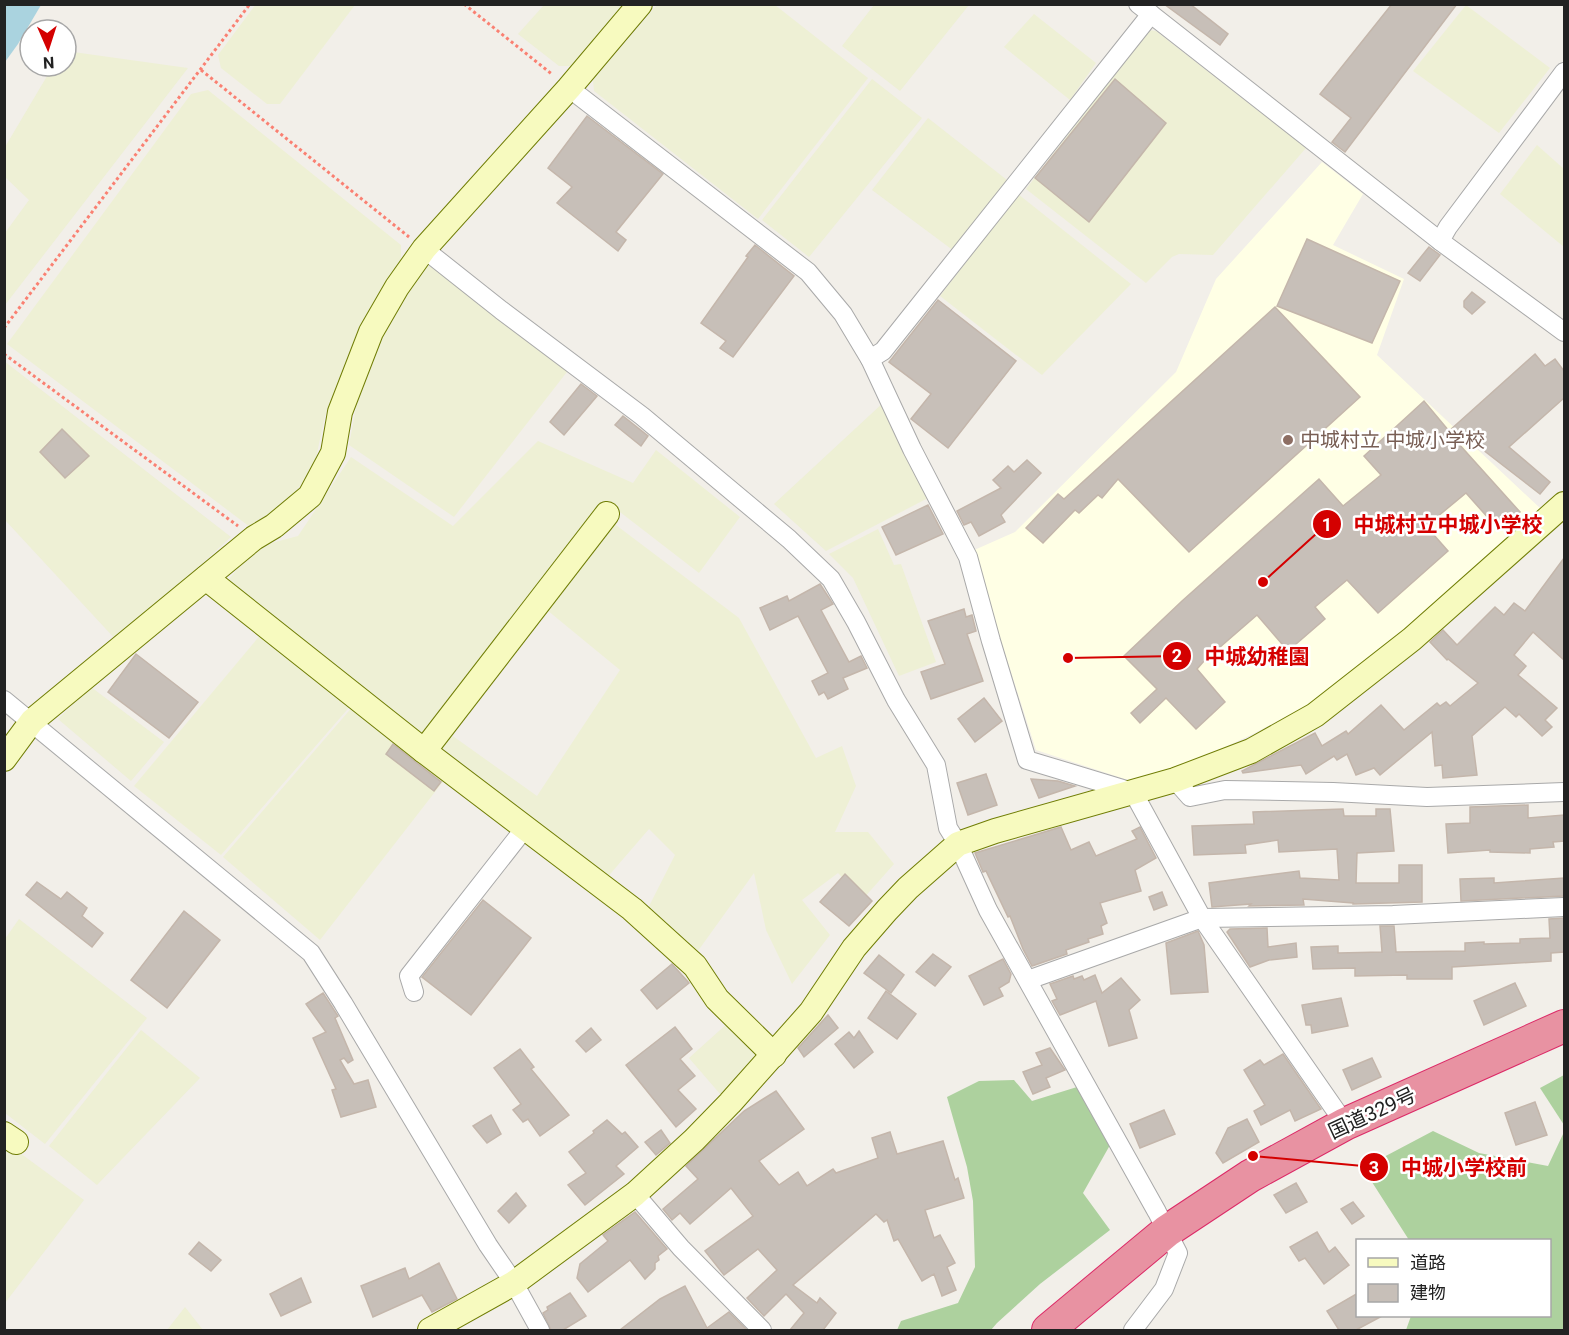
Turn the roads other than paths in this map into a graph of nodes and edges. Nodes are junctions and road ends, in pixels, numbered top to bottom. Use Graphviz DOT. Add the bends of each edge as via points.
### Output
graph roads {
  1 [pos="640,4"];
  2 [pos="1144,9"];
  3 [pos="1564,72"];
  4 [pos="569,88"];
  5 [pos="1440,241"];
  6 [pos="424,249"];
  7 [pos="1564,332"];
  8 [pos="870,359"];
  9 [pos="1564,504"];
  10 [pos="607,514"];
  11 [pos="206,578"];
  12 [pos="4,700"];
  13 [pos="32,721"];
  14 [pos="424,751"];
  15 [pos="4,759"];
  16 [pos="1175,780"];
  17 [pos="1133,792"];
  18 [pos="1564,792"];
  19 [pos="525,828"];
  20 [pos="958,844"];
  21 [pos="1564,907"];
  22 [pos="1202,918"];
  23 [pos="1028,980"];
  24 [pos="414,992"];
  25 [pos="1564,1026"];
  26 [pos="774,1055"];
  27 [pos="1345,1124"];
  28 [pos="635,1194"];
  29 [pos="1167,1231"];
  30 [pos="514,1282"];
  31 [pos="430,1330"];
  32 [pos="540,1330"];
  33 [pos="762,1330"];
  34 [pos="1048,1330"];
  35 [pos="1133,1330"];
  1 -- 4 [label="street"];
  2 -- 5 [label="street"];
  2 -- 8 [label="street" via="884,351"];
  3 -- 5 [label="street"];
  4 -- 6 [label="street"];
  4 -- 8 [label="street" via="808,272 843,315"];
  5 -- 7 [label="street"];
  6 -- 11 [label="street" via="371,332 340,412 333,453 310,496"];
  6 -- 20 [label="street" via="642,416 831,579 936,765 948,828"];
  8 -- 17 [label="street" via="968,557 1027,760"];
  9 -- 16 [label="street" via="1412,639 1316,715 1251,751"];
  10 -- 14 [label="street"];
  11 -- 13 [label="street"];
  11 -- 14 [label="street"];
  12 -- 13 [label="street"];
  13 -- 15 [label="street"];
  13 -- 30 [label="street" via="311,953"];
  14 -- 19 [label="street"];
  16 -- 17 [label="street"];
  16 -- 18 [label="street" via="1190,797 1225,790 1427,797"];
  17 -- 20 [label="street"];
  17 -- 22 [label="street"];
  19 -- 24 [label="street" via="409,976"];
  19 -- 26 [label="street" via="632,909 695,966 717,999"];
  20 -- 23 [label="street" via="988,910"];
  20 -- 26 [label="street" via="887,910"];
  21 -- 22 [label="street"];
  22 -- 23 [label="street"];
  22 -- 27 [label="street"];
  23 -- 29 [label="street"];
  25 -- 27 [label="highway, 国道329号"];
  26 -- 28 [label="street" via="694,1140"];
  27 -- 29 [label="highway, 国道329号" via="1250,1176"];
  28 -- 30 [label="street"];
  28 -- 33 [label="street" via="681,1248"];
  29 -- 34 [label="highway, 国道329号"];
  29 -- 35 [label="street" via="1178,1253 1164,1289"];
  30 -- 31 [label="street"];
  30 -- 32 [label="street"];
}
